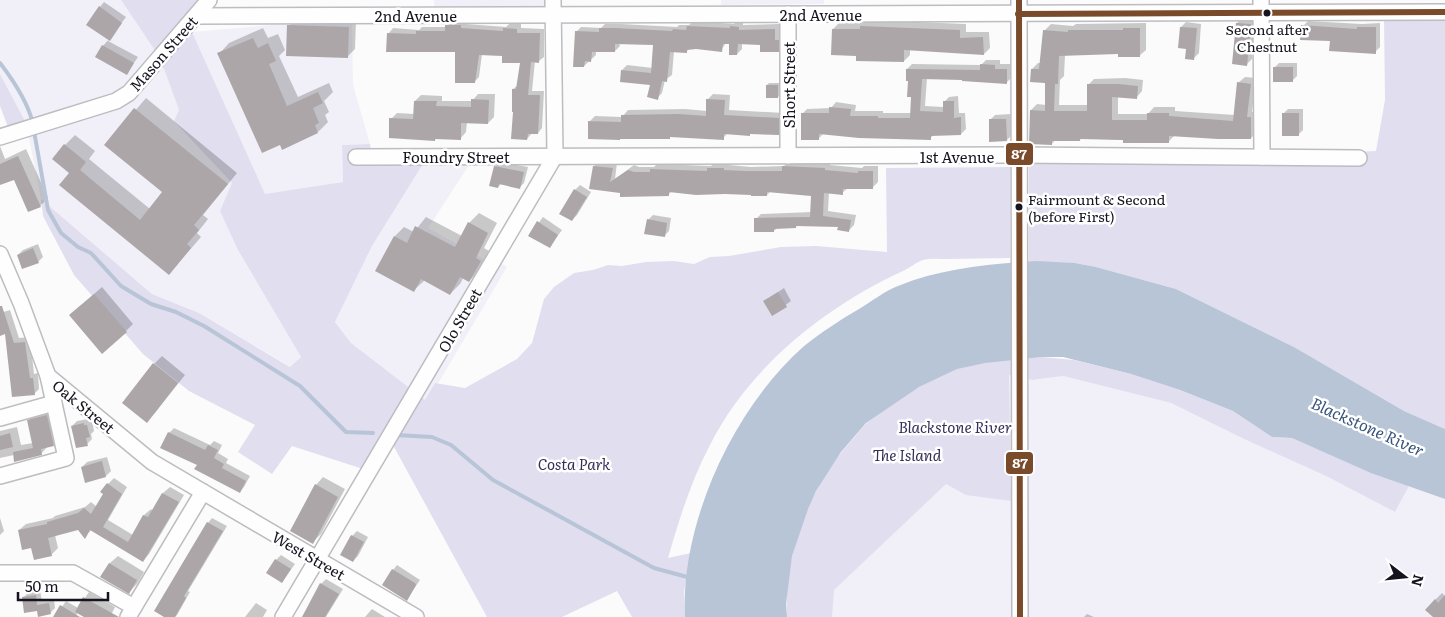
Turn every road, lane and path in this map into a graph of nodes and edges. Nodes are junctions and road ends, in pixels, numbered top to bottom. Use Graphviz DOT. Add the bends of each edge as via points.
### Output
graph roads {
  1 [pos="209,0"];
  2 [pos="1261,6"];
  3 [pos="1018,7"];
  4 [pos="553,8"];
  5 [pos="1445,12"];
  6 [pos="788,14"];
  7 [pos="196,16"];
  8 [pos="0,137"];
  9 [pos="556,156"];
  10 [pos="788,156"];
  11 [pos="1019,156"];
  12 [pos="356,157"];
  13 [pos="1262,157"];
  14 [pos="1359,158"];
  15 [pos="0,254"];
  16 [pos="48,376"];
  17 [pos="54,402"];
  18 [pos="0,418"];
  19 [pos="0,476"];
  20 [pos="203,492"];
  21 [pos="317,560"];
  22 [pos="0,573"];
  23 [pos="131,612"];
  24 [pos="283,617"];
  25 [pos="416,617"];
  26 [pos="1020,617"];
  1 -- 7 [label="street, Mason Street"];
  2 -- 3 [label="street, 2nd Avenue"];
  2 -- 5 [label="street, 2nd Avenue"];
  2 -- 13 [label="street"];
  3 -- 6 [label="street, 2nd Avenue"];
  3 -- 11 [label="street"];
  4 -- 6 [label="street, 2nd Avenue"];
  4 -- 7 [label="street, 2nd Avenue"];
  4 -- 9 [label="street"];
  6 -- 10 [label="street, Short Street"];
  7 -- 8 [label="street, Mason Street" via="129,92 116,101"];
  9 -- 10 [label="street, 1st Avenue"];
  9 -- 12 [label="street, Foundry Street"];
  9 -- 21 [label="street, Olo Street"];
  10 -- 11 [label="street, 1st Avenue"];
  11 -- 13 [label="street, 1st Avenue"];
  11 -- 26 [label="street"];
  13 -- 14 [label="street, 1st Avenue"];
  15 -- 16 [label="street, Oak Street"];
  16 -- 17 [label="street"];
  16 -- 20 [label="street, Oak Street" via="152,462"];
  17 -- 18 [label="street"];
  17 -- 19 [label="street" via="66,458"];
  20 -- 21 [label="street, West Street"];
  20 -- 23 [label="street"];
  21 -- 24 [label="street, Olo Street"];
  21 -- 25 [label="street, West Street"];
  22 -- 23 [label="street" via="73,573"];
}
